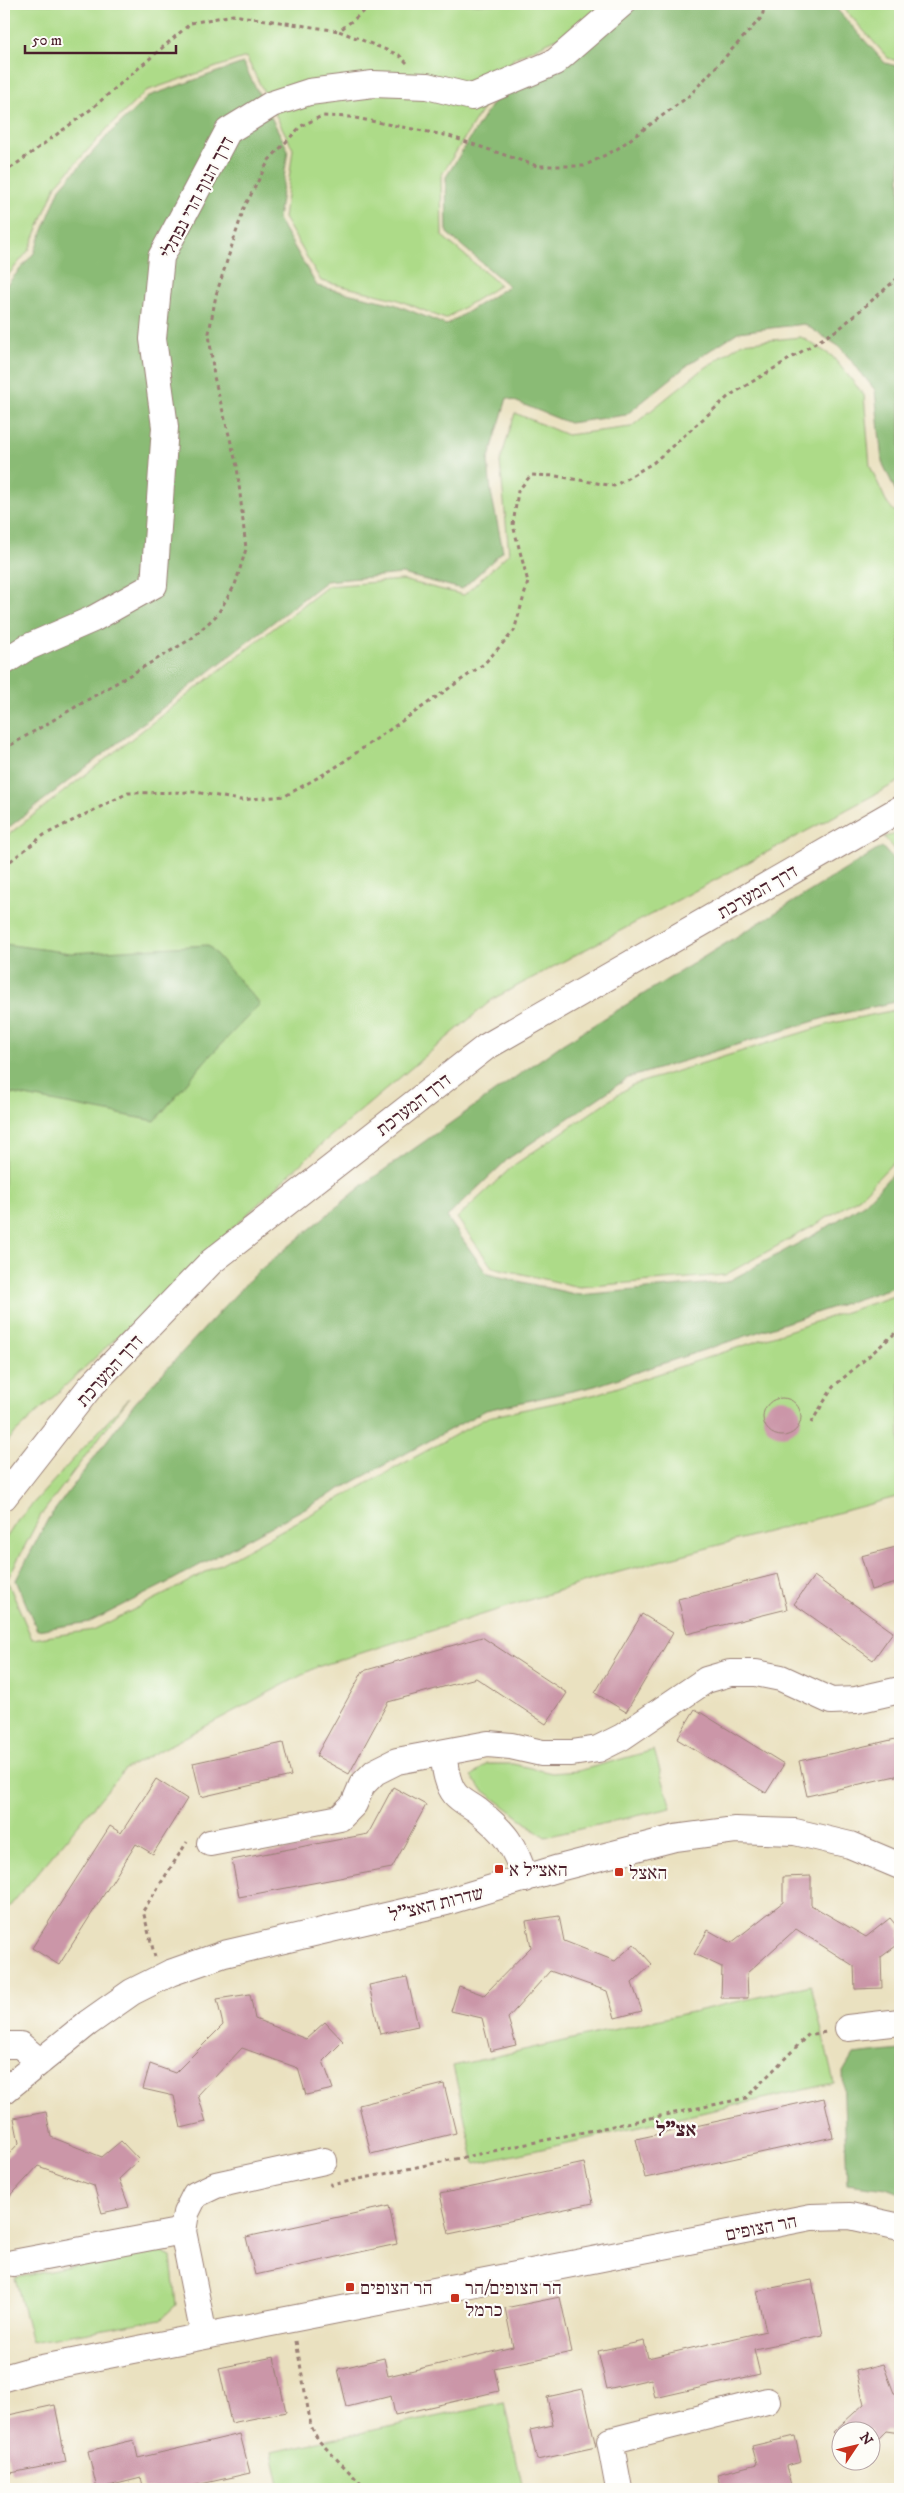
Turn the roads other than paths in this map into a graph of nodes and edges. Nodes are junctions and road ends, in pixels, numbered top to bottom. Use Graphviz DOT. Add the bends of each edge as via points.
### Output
graph roads {
  1 [pos="622,4"];
  2 [pos="4,662"];
  3 [pos="900,809"];
  4 [pos="4,1497"];
  5 [pos="900,1690"];
  6 [pos="443,1753"];
  7 [pos="210,1843"];
  8 [pos="900,1866"];
  9 [pos="525,1879"];
  10 [pos="900,2022"];
  11 [pos="848,2028"];
  12 [pos="4,2045"];
  13 [pos="40,2062"];
  14 [pos="4,2091"];
  15 [pos="324,2161"];
  16 [pos="900,2227"];
  17 [pos="183,2231"];
  18 [pos="14,2263"];
  19 [pos="204,2336"];
  20 [pos="4,2378"];
  21 [pos="767,2401"];
  22 [pos="619,2489"];
  1 -- 2 [label="street, דרך הנוף הרי נפתלי" via="555,62 472,97 427,86 373,84 309,92 272,104 228,131 161,257 153,339 164,427 154,585"];
  3 -- 4 [label="street, דרך המערכת" via="486,1047 211,1262 90,1387"];
  5 -- 6 [label="street" via="856,1700 831,1701 781,1678 756,1673 730,1673 706,1680 598,1750 542,1753 488,1744"];
  6 -- 7 [label="street" via="397,1761 375,1772 362,1785 354,1804 340,1818"];
  6 -- 9 [label="street" via="448,1782 455,1794 507,1837 517,1853"];
  8 -- 9 [label="street, שדרות האצ\"ל" via="850,1845 795,1832 735,1830 675,1838"];
  9 -- 13 [label="street, שדרות האצ\"ל" via="446,1902 224,1954 160,1978 132,1992"];
  10 -- 11 [label="street"];
  12 -- 13 [label="street" via="20,2045"];
  13 -- 14 [label="street, שדרות האצ\"ל"];
  15 -- 17 [label="street" via="202,2191 195,2195 186,2213"];
  16 -- 19 [label="street, הר הצופים" via="850,2216 811,2217"];
  17 -- 18 [label="street"];
  17 -- 19 [label="street"];
  19 -- 20 [label="street, הר הצופים"];
  21 -- 22 [label="street" via="610,2441"];
}
